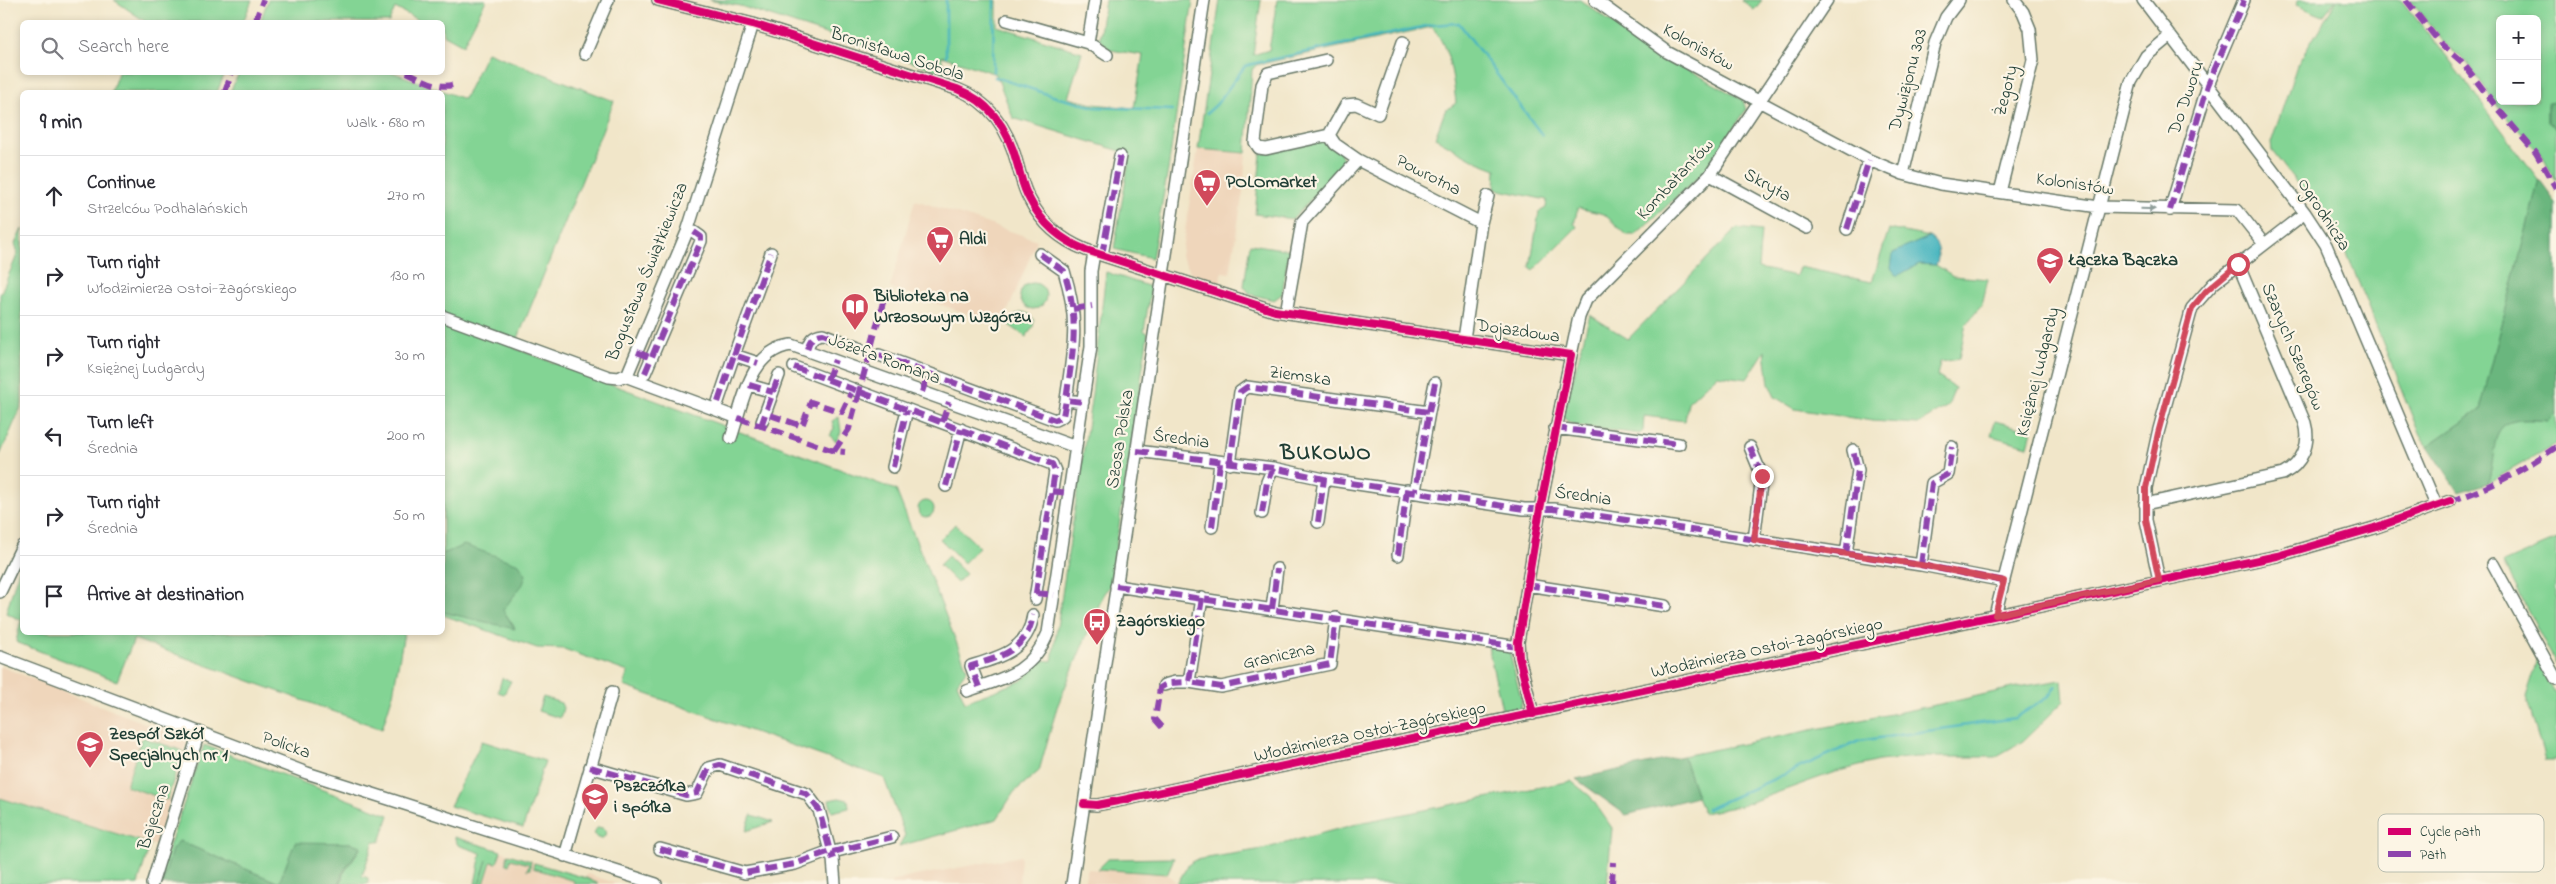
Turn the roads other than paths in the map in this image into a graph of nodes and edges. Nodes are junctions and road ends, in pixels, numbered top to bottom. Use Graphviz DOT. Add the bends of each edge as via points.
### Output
graph roads {
  1 [pos="608,0"];
  2 [pos="658,0"];
  3 [pos="1095,0"];
  4 [pos="1204,0"];
  5 [pos="1595,0"];
  6 [pos="1827,0"];
  7 [pos="1959,0"];
  8 [pos="2014,0"];
  9 [pos="2143,0"];
  10 [pos="2244,0"];
  11 [pos="1007,20"];
  12 [pos="754,24"];
  13 [pos="2170,36"];
  14 [pos="1404,42"];
  15 [pos="1088,43"];
  16 [pos="585,54"];
  17 [pos="1107,55"];
  18 [pos="1326,60"];
  19 [pos="2208,85"];
  20 [pos="1760,102"];
  21 [pos="1329,136"];
  22 [pos="1120,156"];
  23 [pos="1358,160"];
  24 [pos="1869,160"];
  25 [pos="1902,174"];
  26 [pos="1710,175"];
  27 [pos="2000,192"];
  28 [pos="1488,196"];
  29 [pos="2099,207"];
  30 [pos="2170,210"];
  31 [pos="2305,213"];
  32 [pos="1482,223"];
  33 [pos="1807,228"];
  34 [pos="1847,229"];
  35 [pos="694,232"];
  36 [pos="2264,244"];
  37 [pos="771,253"];
  38 [pos="1040,254"];
  39 [pos="1098,254"];
  40 [pos="2238,264"];
  41 [pos="1163,274"];
  42 [pos="1092,306"];
  43 [pos="1073,309"];
  44 [pos="1286,313"];
  45 [pos="445,317"];
  46 [pos="1464,339"];
  47 [pos="862,349"];
  48 [pos="806,350"];
  49 [pos="637,352"];
  50 [pos="734,355"];
  51 [pos="880,355"];
  52 [pos="1571,355"];
  53 [pos="652,358"];
  54 [pos="835,360"];
  55 [pos="758,363"];
  56 [pos="794,367"];
  57 [pos="645,373"];
  58 [pos="779,374"];
  59 [pos="928,374"];
  60 [pos="625,376"];
  61 [pos="828,380"];
  62 [pos="1435,383"];
  63 [pos="749,386"];
  64 [pos="773,392"];
  65 [pos="922,392"];
  66 [pos="1066,400"];
  67 [pos="718,402"];
  68 [pos="949,402"];
  69 [pos="1083,402"];
  70 [pos="907,410"];
  71 [pos="1429,412"];
  72 [pos="738,418"];
  73 [pos="762,422"];
  74 [pos="942,422"];
  75 [pos="1556,428"];
  76 [pos="961,430"];
  77 [pos="731,438"];
  78 [pos="1679,444"];
  79 [pos="1076,447"];
  80 [pos="1750,447"];
  81 [pos="1952,447"];
  82 [pos="1853,450"];
  83 [pos="1137,451"];
  84 [pos="1225,463"];
  85 [pos="893,467"];
  86 [pos="1273,468"];
  87 [pos="1324,479"];
  88 [pos="946,486"];
  89 [pos="1052,491"];
  90 [pos="1411,491"];
  91 [pos="1068,493"];
  92 [pos="2450,501"];
  93 [pos="2145,504"];
  94 [pos="2436,505"];
  95 [pos="1540,509"];
  96 [pos="1262,513"];
  97 [pos="1318,522"];
  98 [pos="1212,528"];
  99 [pos="1754,540"];
  100 [pos="20,550"];
  101 [pos="1846,554"];
  102 [pos="1398,555"];
  103 [pos="2494,564"];
  104 [pos="1921,565"];
  105 [pos="1277,569"];
  106 [pos="2159,580"];
  107 [pos="2004,581"];
  108 [pos="1116,586"];
  109 [pos="1527,586"];
  110 [pos="0,592"];
  111 [pos="1054,595"];
  112 [pos="1202,598"];
  113 [pos="1665,606"];
  114 [pos="1272,609"];
  115 [pos="1033,615"];
  116 [pos="1995,615"];
  117 [pos="1336,618"];
  118 [pos="1518,647"];
  119 [pos="0,657"];
  120 [pos="2556,680"];
  121 [pos="1190,682"];
  122 [pos="1164,685"];
  123 [pos="979,686"];
  124 [pos="967,691"];
  125 [pos="612,692"];
  126 [pos="1533,714"];
  127 [pos="199,732"];
  128 [pos="590,767"];
  129 [pos="1084,804"];
  130 [pos="892,838"];
  131 [pos="660,849"];
  132 [pos="830,851"];
  133 [pos="565,856"];
  134 [pos="152,884"];
  135 [pos="656,884"];
  136 [pos="835,884"];
  137 [pos="1072,884"];
  1 -- 16 [label="street"];
  2 -- 12 [label="street, Bronisława Sobola"];
  3 -- 15 [label="street"];
  4 -- 41 [label="street, Szosa Polska"];
  5 -- 20 [label="street, Kolonistów" via="1658,46"];
  6 -- 20 [label="street, Kombatantów"];
  7 -- 25 [label="street, Dywizjonu 303" via="1946,17 1937,38"];
  8 -- 27 [label="street, Żegoty" via="2030,29 2033,60"];
  9 -- 13 [label="street, Ogrodnicza"];
  10 -- 19 [label="street, Do Dworu"];
  11 -- 15 [label="street"];
  12 -- 39 [label="street, Bronisława Sobola" via="957,89 976,98 1004,129 1026,192 1038,213 1063,239"];
  12 -- 49 [label="street, Bogusława Świątkiewicza" via="687,232"];
  13 -- 19 [label="street, Ogrodnicza"];
  13 -- 29 [label="street, Księżnej Ludgardy" via="2146,56 2133,76"];
  14 -- 21 [label="street" via="1378,114 1356,104 1346,105"];
  15 -- 17 [label="street"];
  18 -- 21 [label="street" via="1268,74 1262,85 1255,142 1259,148 1266,149"];
  19 -- 30 [label="street, Do Dworu"];
  19 -- 31 [label="street, Ogrodnicza"];
  20 -- 24 [label="street, Kolonistów"];
  20 -- 26 [label="street, Kombatantów"];
  21 -- 23 [label="street, Powrotna"];
  22 -- 39 [label="street"];
  23 -- 32 [label="street, Powrotna"];
  23 -- 44 [label="street" via="1302,222"];
  24 -- 25 [label="street, Kolonistów"];
  24 -- 34 [label="street"];
  25 -- 27 [label="street, Kolonistów" via="1941,184"];
  26 -- 33 [label="street, Skryta"];
  26 -- 52 [label="street, Kombatantów" via="1586,300 1579,316"];
  27 -- 29 [label="street, Kolonistów"];
  28 -- 32 [label="street"];
  29 -- 30 [label="street, Kolonistów, one-way"];
  29 -- 107 [label="street, Księżnej Ludgardy"];
  30 -- 36 [label="street, Kolonistów" via="2237,210"];
  31 -- 36 [label="street"];
  31 -- 94 [label="street, Ogrodnicza" via="2336,264"];
  32 -- 46 [label="street"];
  35 -- 53 [label="street" via="701,237 700,241"];
  36 -- 40 [label="street"];
  37 -- 50 [label="street"];
  38 -- 43 [label="street" via="1064,271"];
  39 -- 41 [label="street, Bronisława Sobola"];
  39 -- 42 [label="street" via="1091,268"];
  40 -- 93 [label="street" via="2206,291 2192,308 2158,433"];
  40 -- 93 [label="street, Szarych Szeregów" via="2306,423 2308,436 2305,448 2297,463 2283,474"];
  41 -- 44 [label="street, Dojazdowa" via="1255,306"];
  41 -- 83 [label="street, Szosa Polska"];
  42 -- 43 [label="street"];
  42 -- 69 [label="street" via="1091,346"];
  43 -- 66 [label="street" via="1075,330"];
  44 -- 46 [label="street, Dojazdowa"];
  45 -- 60 [label="street, Bogusława Świątkiewicza" via="609,377"];
  46 -- 52 [label="street, Dojazdowa"];
  47 -- 48 [label="street" via="816,334"];
  48 -- 54 [label="street, Józefa Romana"];
  48 -- 55 [label="street, Józefa Romana" via="780,347"];
  49 -- 53 [label="street"];
  49 -- 60 [label="street, Bogusława Świątkiewicza"];
  50 -- 55 [label="street"];
  50 -- 67 [label="street"];
  51 -- 59 [label="street"];
  52 -- 75 [label="street, Dojazdowa"];
  53 -- 57 [label="street"];
  54 -- 61 [label="street"];
  54 -- 65 [label="street, Józefa Romana"];
  55 -- 63 [label="street"];
  56 -- 61 [label="street"];
  58 -- 64 [label="street"];
  59 -- 65 [label="street"];
  59 -- 66 [label="street" via="1055,420 1063,416"];
  60 -- 72 [label="street"];
  61 -- 70 [label="street"];
  62 -- 71 [label="street"];
  63 -- 64 [label="street"];
  63 -- 72 [label="street"];
  64 -- 73 [label="street"];
  65 -- 68 [label="street, Józefa Romana"];
  66 -- 69 [label="street"];
  68 -- 74 [label="street"];
  68 -- 79 [label="street, Józefa Romana"];
  69 -- 79 [label="street"];
  70 -- 74 [label="street"];
  70 -- 85 [label="street"];
  71 -- 84 [label="street, Ziemska" via="1247,387 1240,392"];
  71 -- 90 [label="street"];
  72 -- 77 [label="street"];
  74 -- 76 [label="street"];
  75 -- 78 [label="street"];
  75 -- 95 [label="street, Dojazdowa"];
  76 -- 88 [label="street"];
  76 -- 89 [label="street" via="1050,462 1055,469"];
  79 -- 91 [label="street"];
  80 -- 99 [label="street" via="1762,476"];
  81 -- 104 [label="street" via="1948,474 1932,483"];
  82 -- 101 [label="street" via="1858,470"];
  83 -- 84 [label="street, Średnia"];
  83 -- 108 [label="street, Szosa Polska"];
  84 -- 86 [label="street, Średnia"];
  84 -- 98 [label="street, Średnia"];
  86 -- 87 [label="street, Średnia"];
  86 -- 96 [label="street" via="1267,482"];
  87 -- 90 [label="street, Średnia"];
  87 -- 97 [label="street"];
  89 -- 91 [label="street"];
  89 -- 111 [label="street" via="1036,596"];
  90 -- 95 [label="street, Średnia"];
  90 -- 102 [label="street"];
  91 -- 111 [label="street"];
  92 -- 94 [label="street, Włodzimierza Ostoi-Zagórskiego"];
  93 -- 106 [label="street"];
  94 -- 106 [label="street, Włodzimierza Ostoi-Zagórskiego" via="2309,548"];
  95 -- 99 [label="street, Średnia"];
  95 -- 109 [label="street, Dojazdowa"];
  99 -- 101 [label="street, Średnia"];
  100 -- 110 [label="street"];
  101 -- 104 [label="street, Średnia"];
  103 -- 120 [label="street"];
  104 -- 107 [label="street, Średnia"];
  105 -- 114 [label="street"];
  106 -- 116 [label="street, Włodzimierza Ostoi-Zagórskiego"];
  107 -- 116 [label="street, Księżnej Ludgardy"];
  108 -- 112 [label="street, Graniczna"];
  108 -- 129 [label="street, Szosa Polska"];
  109 -- 113 [label="street"];
  109 -- 118 [label="street, Dojazdowa"];
  111 -- 123 [label="street" via="1048,633 1034,659 1014,674"];
  112 -- 114 [label="street, Graniczna"];
  112 -- 121 [label="street"];
  114 -- 117 [label="street, Graniczna"];
  115 -- 123 [label="street" via="1030,631 1008,653 971,666"];
  116 -- 126 [label="street, Włodzimierza Ostoi-Zagórskiego"];
  117 -- 118 [label="street, Graniczna"];
  117 -- 121 [label="street, Graniczna" via="1330,664 1221,687"];
  118 -- 126 [label="street, Dojazdowa"];
  119 -- 127 [label="street, Policka"];
  121 -- 122 [label="street, Graniczna"];
  123 -- 124 [label="street"];
  125 -- 128 [label="street"];
  126 -- 129 [label="street, Włodzimierza Ostoi-Zagórskiego" via="1115,802"];
  127 -- 133 [label="street, Policka" via="316,776"];
  127 -- 134 [label="street, Bajeczna"];
  128 -- 132 [label="street" via="686,795 697,792 709,768 716,765 798,790 807,794 819,810"];
  128 -- 133 [label="street"];
  129 -- 137 [label="street, Szosa Polska"];
  130 -- 132 [label="street" via="836,853"];
  131 -- 132 [label="street" via="744,872 795,864"];
  132 -- 136 [label="street"];
  133 -- 135 [label="street, Policka"];
}
